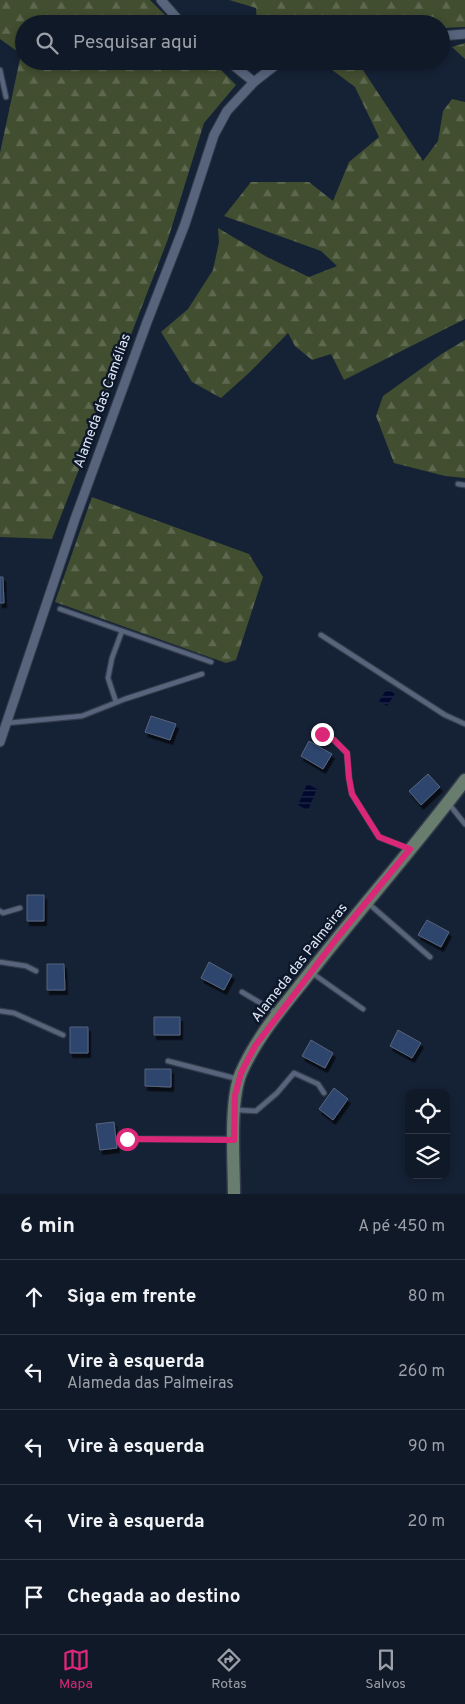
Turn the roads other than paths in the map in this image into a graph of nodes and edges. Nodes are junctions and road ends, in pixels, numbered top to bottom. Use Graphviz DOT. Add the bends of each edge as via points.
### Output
graph roads {
  1 [pos="161,0"];
  2 [pos="174,15"];
  3 [pos="465,34"];
  4 [pos="450,35"];
  5 [pos="0,70"];
  6 [pos="239,70"];
  7 [pos="269,70"];
  8 [pos="254,82"];
  9 [pos="6,97"];
  10 [pos="458,484"];
  11 [pos="465,485"];
  12 [pos="60,609"];
  13 [pos="122,630"];
  14 [pos="321,635"];
  15 [pos="211,662"];
  16 [pos="202,674"];
  17 [pos="116,702"];
  18 [pos="6,723"];
  19 [pos="465,724"];
  20 [pos="322,734"];
  21 [pos="0,742"];
  22 [pos="465,780"];
  23 [pos="448,803"];
  24 [pos="465,824"];
  25 [pos="410,849"];
  26 [pos="367,902"];
  27 [pos="20,908"];
  28 [pos="0,911"];
  29 [pos="430,957"];
  30 [pos="0,962"];
  31 [pos="36,971"];
  32 [pos="311,972"];
  33 [pos="242,992"];
  34 [pos="363,1009"];
  35 [pos="0,1011"];
  36 [pos="278,1014"];
  37 [pos="62,1036"];
  38 [pos="168,1061"];
  39 [pos="239,1079"];
  40 [pos="324,1093"];
  41 [pos="235,1110"];
  42 [pos="127,1139"];
  43 [pos="234,1140"];
  44 [pos="234,1194"];
  1 -- 2 [label="street"];
  3 -- 4 [label="street"];
  5 -- 9 [label="lane"];
  6 -- 8 [label="street"];
  7 -- 8 [label="street, Alameda das Camélias"];
  8 -- 18 [label="street, Alameda das Camélias" via="227,111 214,135 185,224 75,519"];
  10 -- 11 [label="lane"];
  12 -- 13 [label="lane"];
  13 -- 15 [label="lane"];
  13 -- 17 [label="lane" via="108,678"];
  14 -- 19 [label="lane" via="445,715"];
  16 -- 17 [label="lane"];
  17 -- 18 [label="lane" via="82,716"];
  18 -- 21 [label="street, Alameda das Camélias"];
  20 -- 25 [label="lane" via="347,753 352,794 379,837"];
  22 -- 23 [label="street, Alameda das Palmeiras"];
  23 -- 24 [label="lane"];
  23 -- 25 [label="street, Alameda das Palmeiras"];
  25 -- 26 [label="street, Alameda das Palmeiras"];
  26 -- 29 [label="lane"];
  26 -- 32 [label="street, Alameda das Palmeiras"];
  27 -- 28 [label="lane"];
  30 -- 31 [label="lane"];
  32 -- 34 [label="lane"];
  32 -- 36 [label="street, Alameda das Palmeiras"];
  33 -- 36 [label="lane"];
  35 -- 37 [label="lane" via="14,1013"];
  36 -- 39 [label="street, Alameda das Palmeiras" via="255,1046"];
  38 -- 39 [label="lane"];
  39 -- 41 [label="street, Alameda das Palmeiras"];
  40 -- 41 [label="lane" via="318,1084 294,1073 256,1111"];
  41 -- 43 [label="street, Alameda das Palmeiras"];
  42 -- 43 [label="lane"];
  43 -- 44 [label="street, Alameda das Palmeiras"];
}
